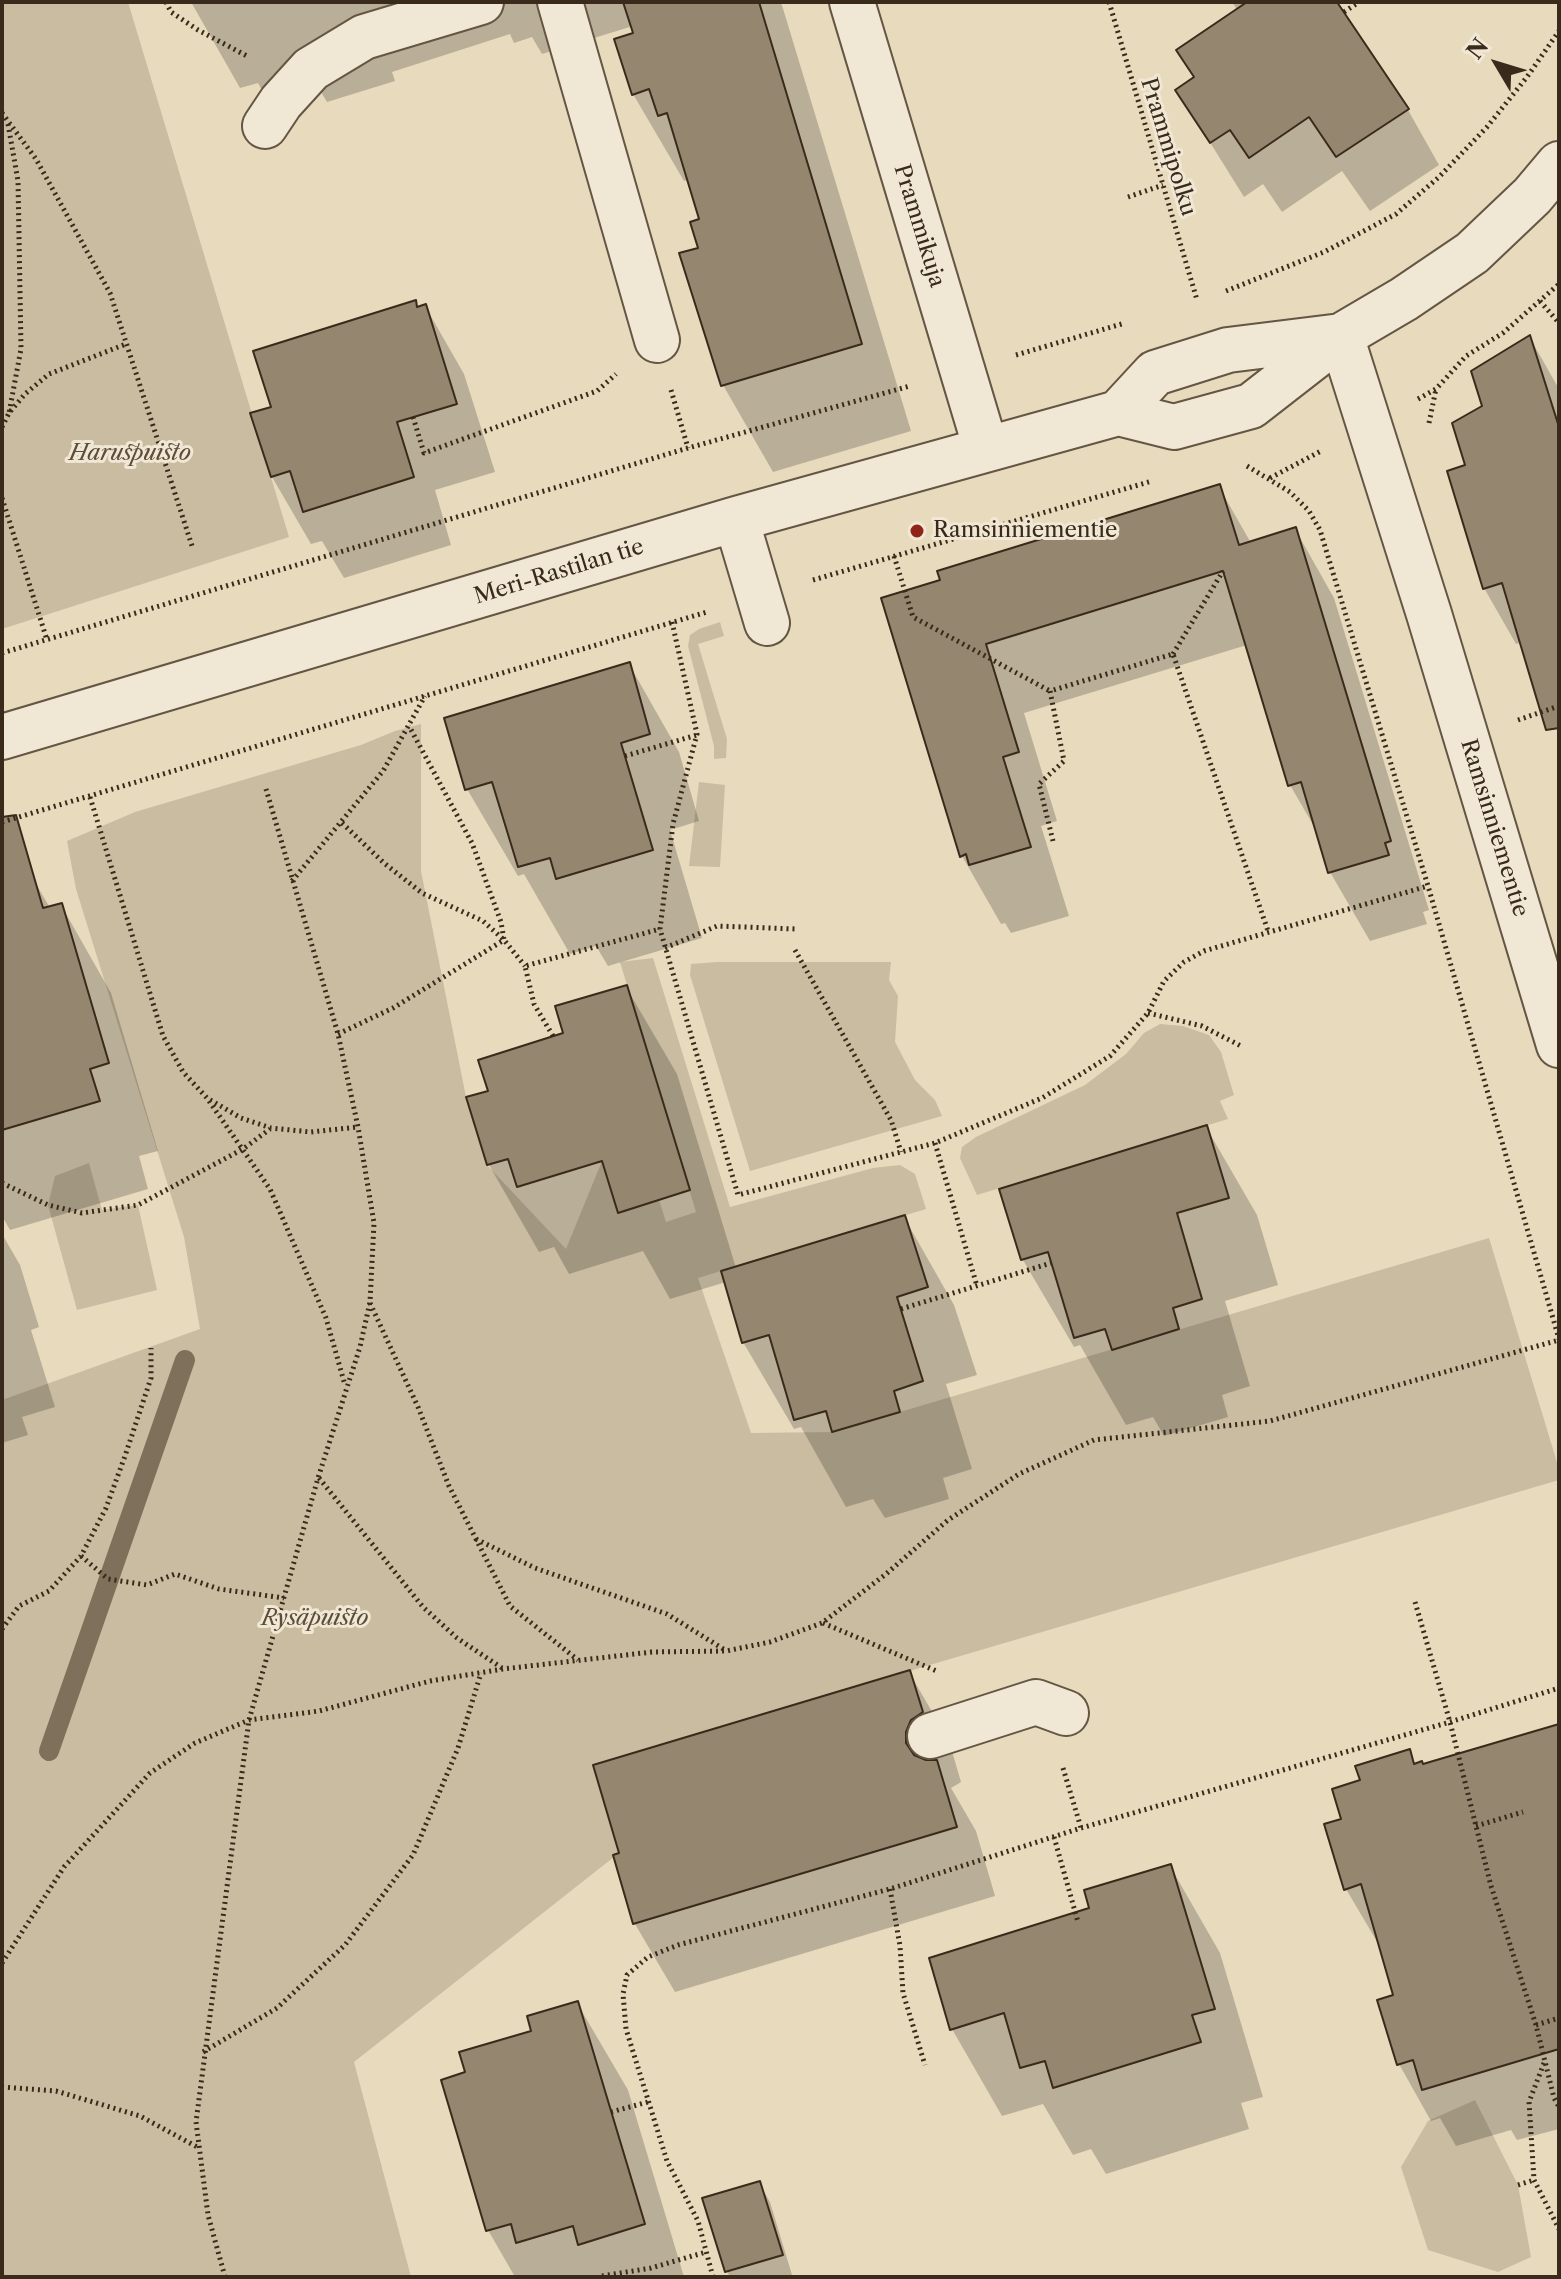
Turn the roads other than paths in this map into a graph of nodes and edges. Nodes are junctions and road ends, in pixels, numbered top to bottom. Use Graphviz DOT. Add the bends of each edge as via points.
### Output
graph roads {
  1 [pos="481,2"];
  2 [pos="560,2"];
  3 [pos="852,2"];
  4 [pos="265,126"];
  5 [pos="1559,164"];
  6 [pos="1341,336"];
  7 [pos="657,340"];
  8 [pos="1118,413"];
  9 [pos="986,449"];
  10 [pos="736,519"];
  11 [pos="763,610"];
  12 [pos="2,737"];
  13 [pos="1559,1045"];
  14 [pos="1066,1713"];
  15 [pos="930,1736"];
  1 -- 4 [label="street" via="364,37 311,69"];
  2 -- 7 [label="street"];
  3 -- 9 [label="street, Prammikuja"];
  5 -- 6 [label="street, Meri-Rastilan tie" via="1472,253"];
  6 -- 8 [label="street, Meri-Rastilan tie" via="1228,350 1155,373"];
  6 -- 8 [label="street, Meri-Rastilan tie" via="1251,406 1174,427"];
  6 -- 13 [label="street, Ramsinniementie"];
  8 -- 9 [label="street, Meri-Rastilan tie"];
  9 -- 10 [label="street, Meri-Rastilan tie"];
  10 -- 11 [label="street"];
  10 -- 12 [label="street, Meri-Rastilan tie"];
  14 -- 15 [label="street" via="1036,1702"];
}
